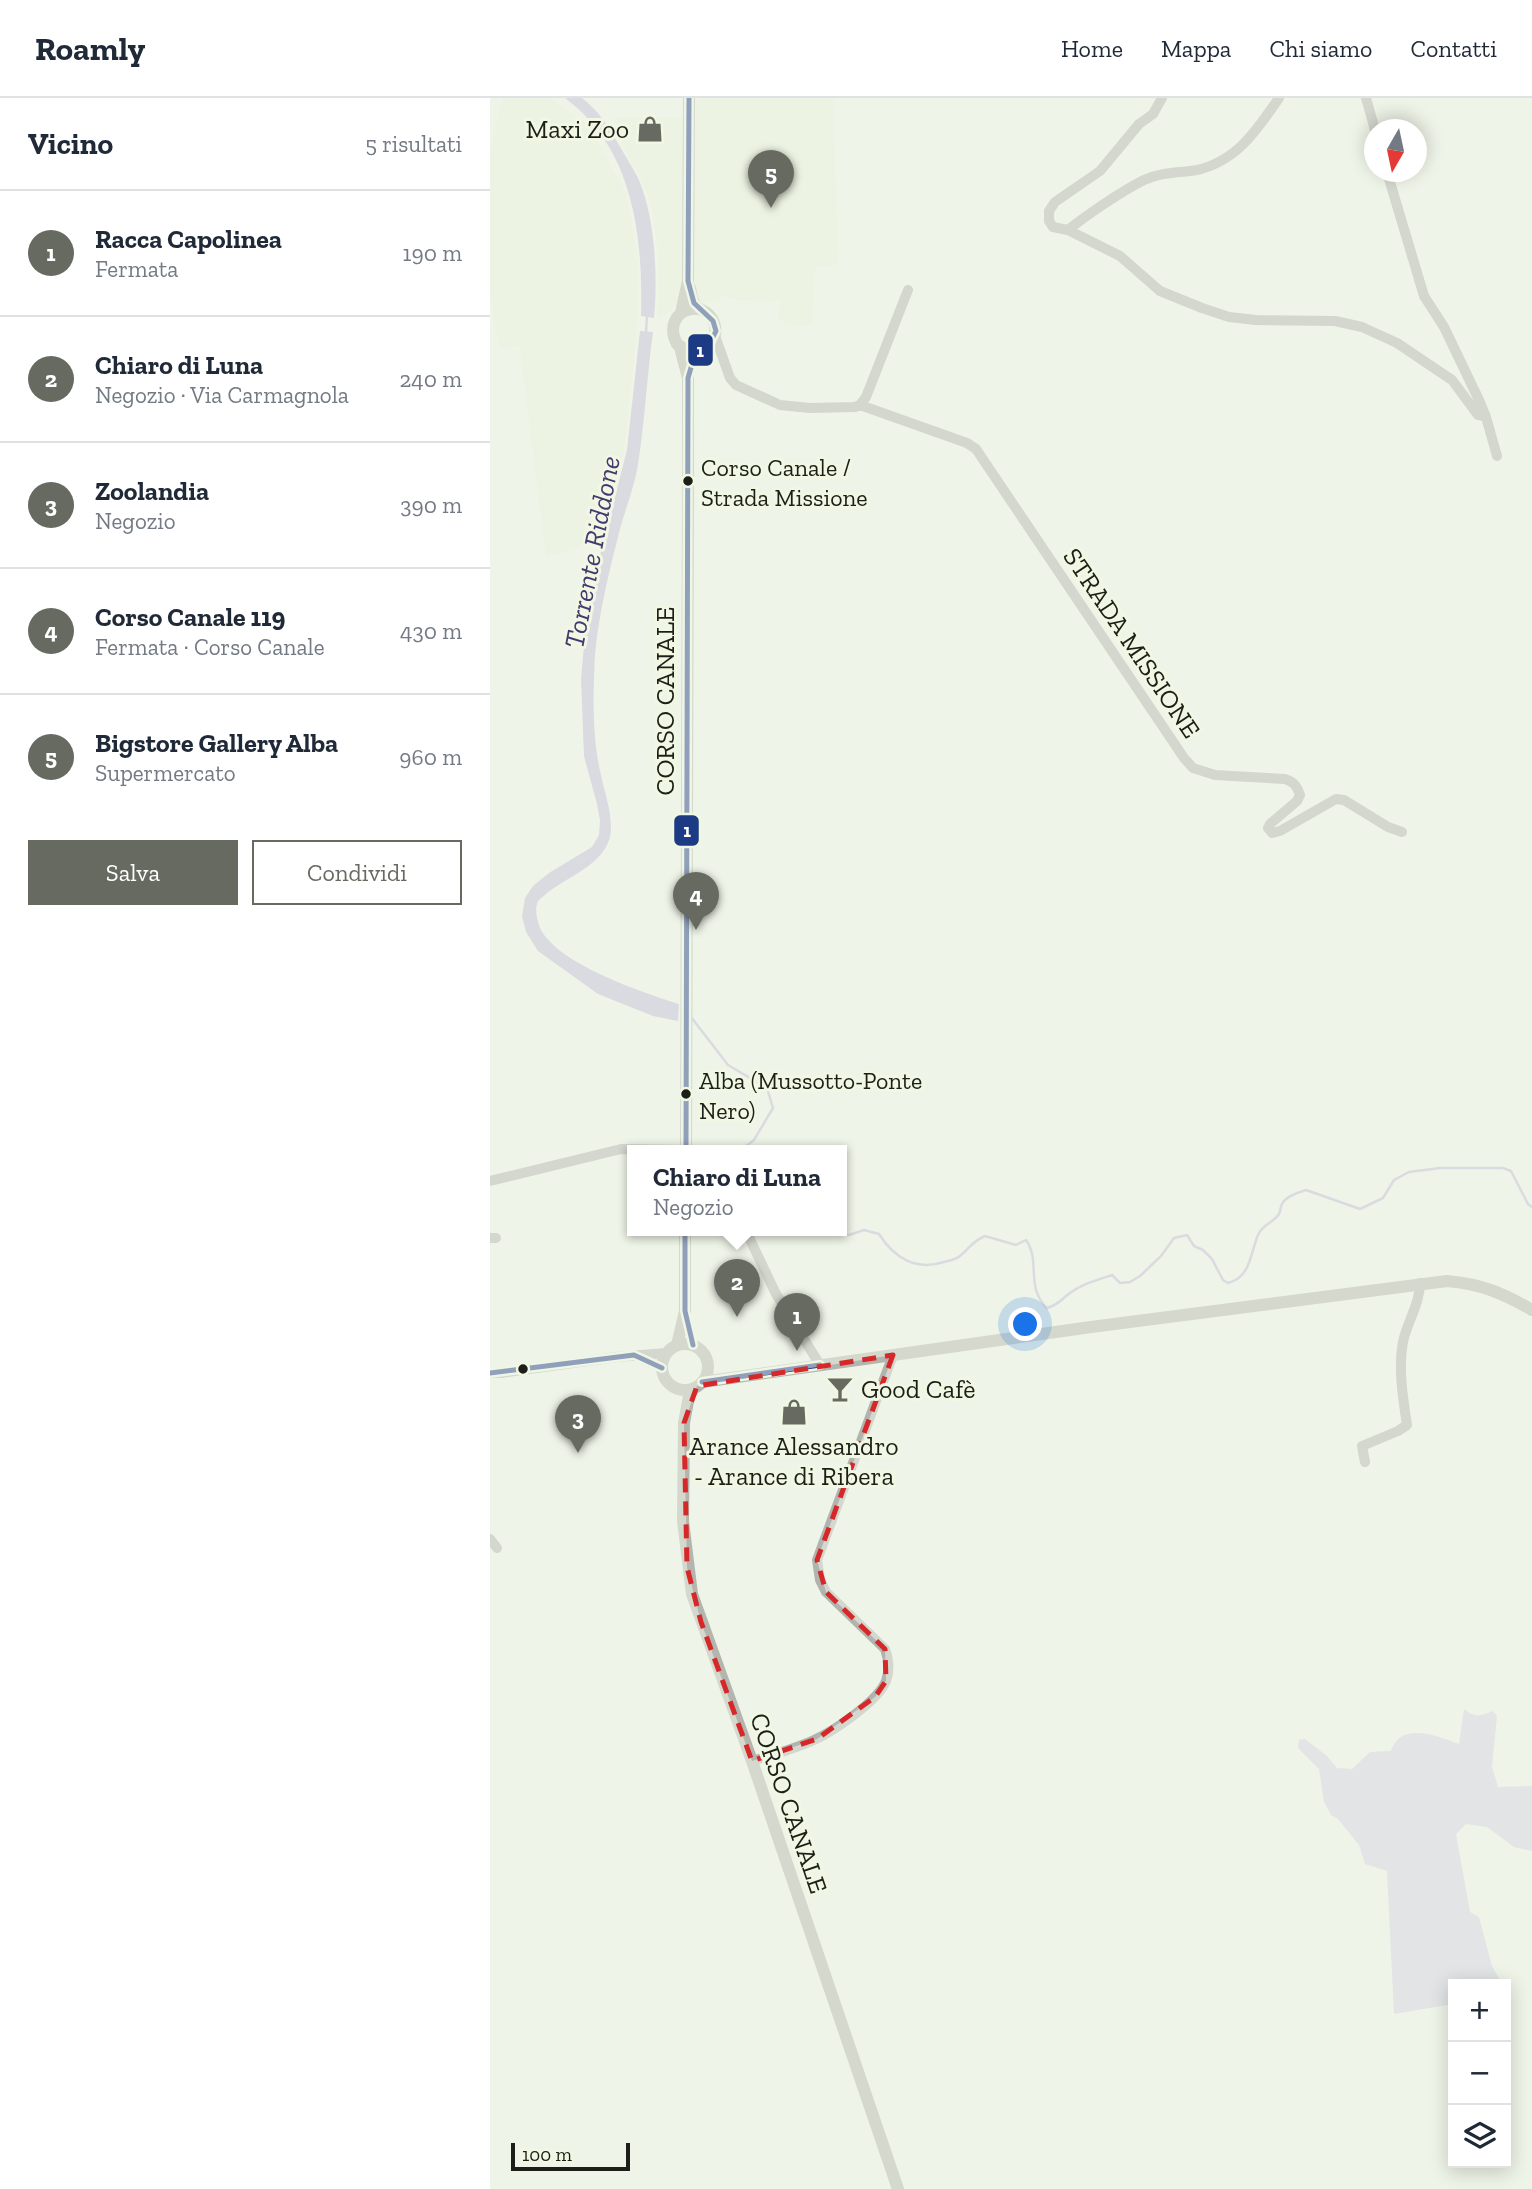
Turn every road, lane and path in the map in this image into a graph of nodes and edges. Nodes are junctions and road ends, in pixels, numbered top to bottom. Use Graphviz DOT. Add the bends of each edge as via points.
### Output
graph roads {
  1 [pos="689,98"];
  2 [pos="1162,98"];
  3 [pos="1279,98"];
  4 [pos="1366,98"];
  5 [pos="1371,119"];
  6 [pos="1390,182"];
  7 [pos="1068,230"];
  8 [pos="688,281"];
  9 [pos="908,290"];
  10 [pos="699,310"];
  11 [pos="681,313"];
  12 [pos="715,336"];
  13 [pos="680,347"];
  14 [pos="700,351"];
  15 [pos="725,359"];
  16 [pos="688,378"];
  17 [pos="860,405"];
  18 [pos="1486,417"];
  19 [pos="1497,456"];
  20 [pos="1402,832"];
  21 [pos="686,1145"];
  22 [pos="627,1149"];
  23 [pos="490,1181"];
  24 [pos="685,1236"];
  25 [pos="748,1236"];
  26 [pos="1420,1283"];
  27 [pos="1532,1310"];
  28 [pos="685,1311"];
  29 [pos="677,1345"];
  30 [pos="693,1345"];
  31 [pos="666,1353"];
  32 [pos="634,1355"];
  33 [pos="893,1355"];
  34 [pos="708,1365"];
  35 [pos="820,1365"];
  36 [pos="662,1368"];
  37 [pos="490,1373"];
  38 [pos="741,1375"];
  39 [pos="698,1385"];
  40 [pos="674,1387"];
  41 [pos="684,1423"];
  42 [pos="1365,1462"];
  43 [pos="490,1539"];
  44 [pos="497,1548"];
  45 [pos="752,1761"];
  46 [pos="898,2189"];
  1 -- 8 [label="main road, CORSO CANALE"];
  2 -- 7 [label="street" via="1105,166 1055,202 1049,221 1053,227"];
  3 -- 7 [label="street" via="1250,138 1228,158 1215,165 1145,179"];
  4 -- 5 [label="street"];
  6 -- 18 [label="street" via="1424,296 1444,327"];
  7 -- 18 [label="street" via="1120,256 1160,291 1228,317 1335,321 1397,342 1452,380 1478,415"];
  8 -- 10 [label="main road, CORSO CANALE"];
  8 -- 11 [label="main road, CORSO CANALE"];
  9 -- 17 [label="street"];
  10 -- 11 [label="main road"];
  10 -- 12 [label="main road, CORSO CANALE" via="712,318"];
  11 -- 13 [label="main road, CORSO CANALE" via="673,329"];
  12 -- 14 [label="main road, CORSO CANALE"];
  12 -- 15 [label="street, STRADA MISSIONE"];
  13 -- 14 [label="main road"];
  13 -- 16 [label="main road, CORSO CANALE"];
  14 -- 15 [label="street"];
  14 -- 16 [label="main road, CORSO CANALE"];
  15 -- 17 [label="street, STRADA MISSIONE" via="736,385 774,404 810,408"];
  16 -- 21 [label="main road, CORSO CANALE"];
  17 -- 20 [label="street, STRADA MISSIONE" via="976,449 1193,768 1215,775 1285,779 1298,788 1297,801 1270,824 1272,834 1336,799"];
  18 -- 19 [label="street"];
  22 -- 23 [label="street"];
  24 -- 28 [label="main road"];
  25 -- 35 [label="street" via="776,1294"];
  26 -- 27 [label="main road" via="1472,1283"];
  26 -- 33 [label="main road"];
  26 -- 42 [label="street" via="1402,1357 1407,1425 1362,1446"];
  28 -- 29 [label="main road"];
  28 -- 30 [label="main road"];
  29 -- 30 [label="main road"];
  29 -- 31 [label="main road"];
  30 -- 34 [label="main road"];
  31 -- 32 [label="street"];
  31 -- 36 [label="main road"];
  32 -- 36 [label="street"];
  32 -- 37 [label="street"];
  33 -- 35 [label="main road"];
  33 -- 45 [label="street" via="817,1559 826,1592 885,1649 889,1660 886,1681 875,1697 817,1739"];
  34 -- 38 [label="main road"];
  34 -- 39 [label="main road, CORSO CANALE"];
  35 -- 38 [label="main road"];
  36 -- 40 [label="main road, CORSO CANALE"];
  38 -- 39 [label="main road"];
  39 -- 40 [label="main road" via="685,1390"];
  39 -- 41 [label="main road, CORSO CANALE" via="689,1396"];
  40 -- 41 [label="main road, CORSO CANALE"];
  41 -- 45 [label="main road, CORSO CANALE" via="683,1521 692,1594"];
  43 -- 44 [label="street"];
  45 -- 46 [label="main road, CORSO CANALE"];
}
